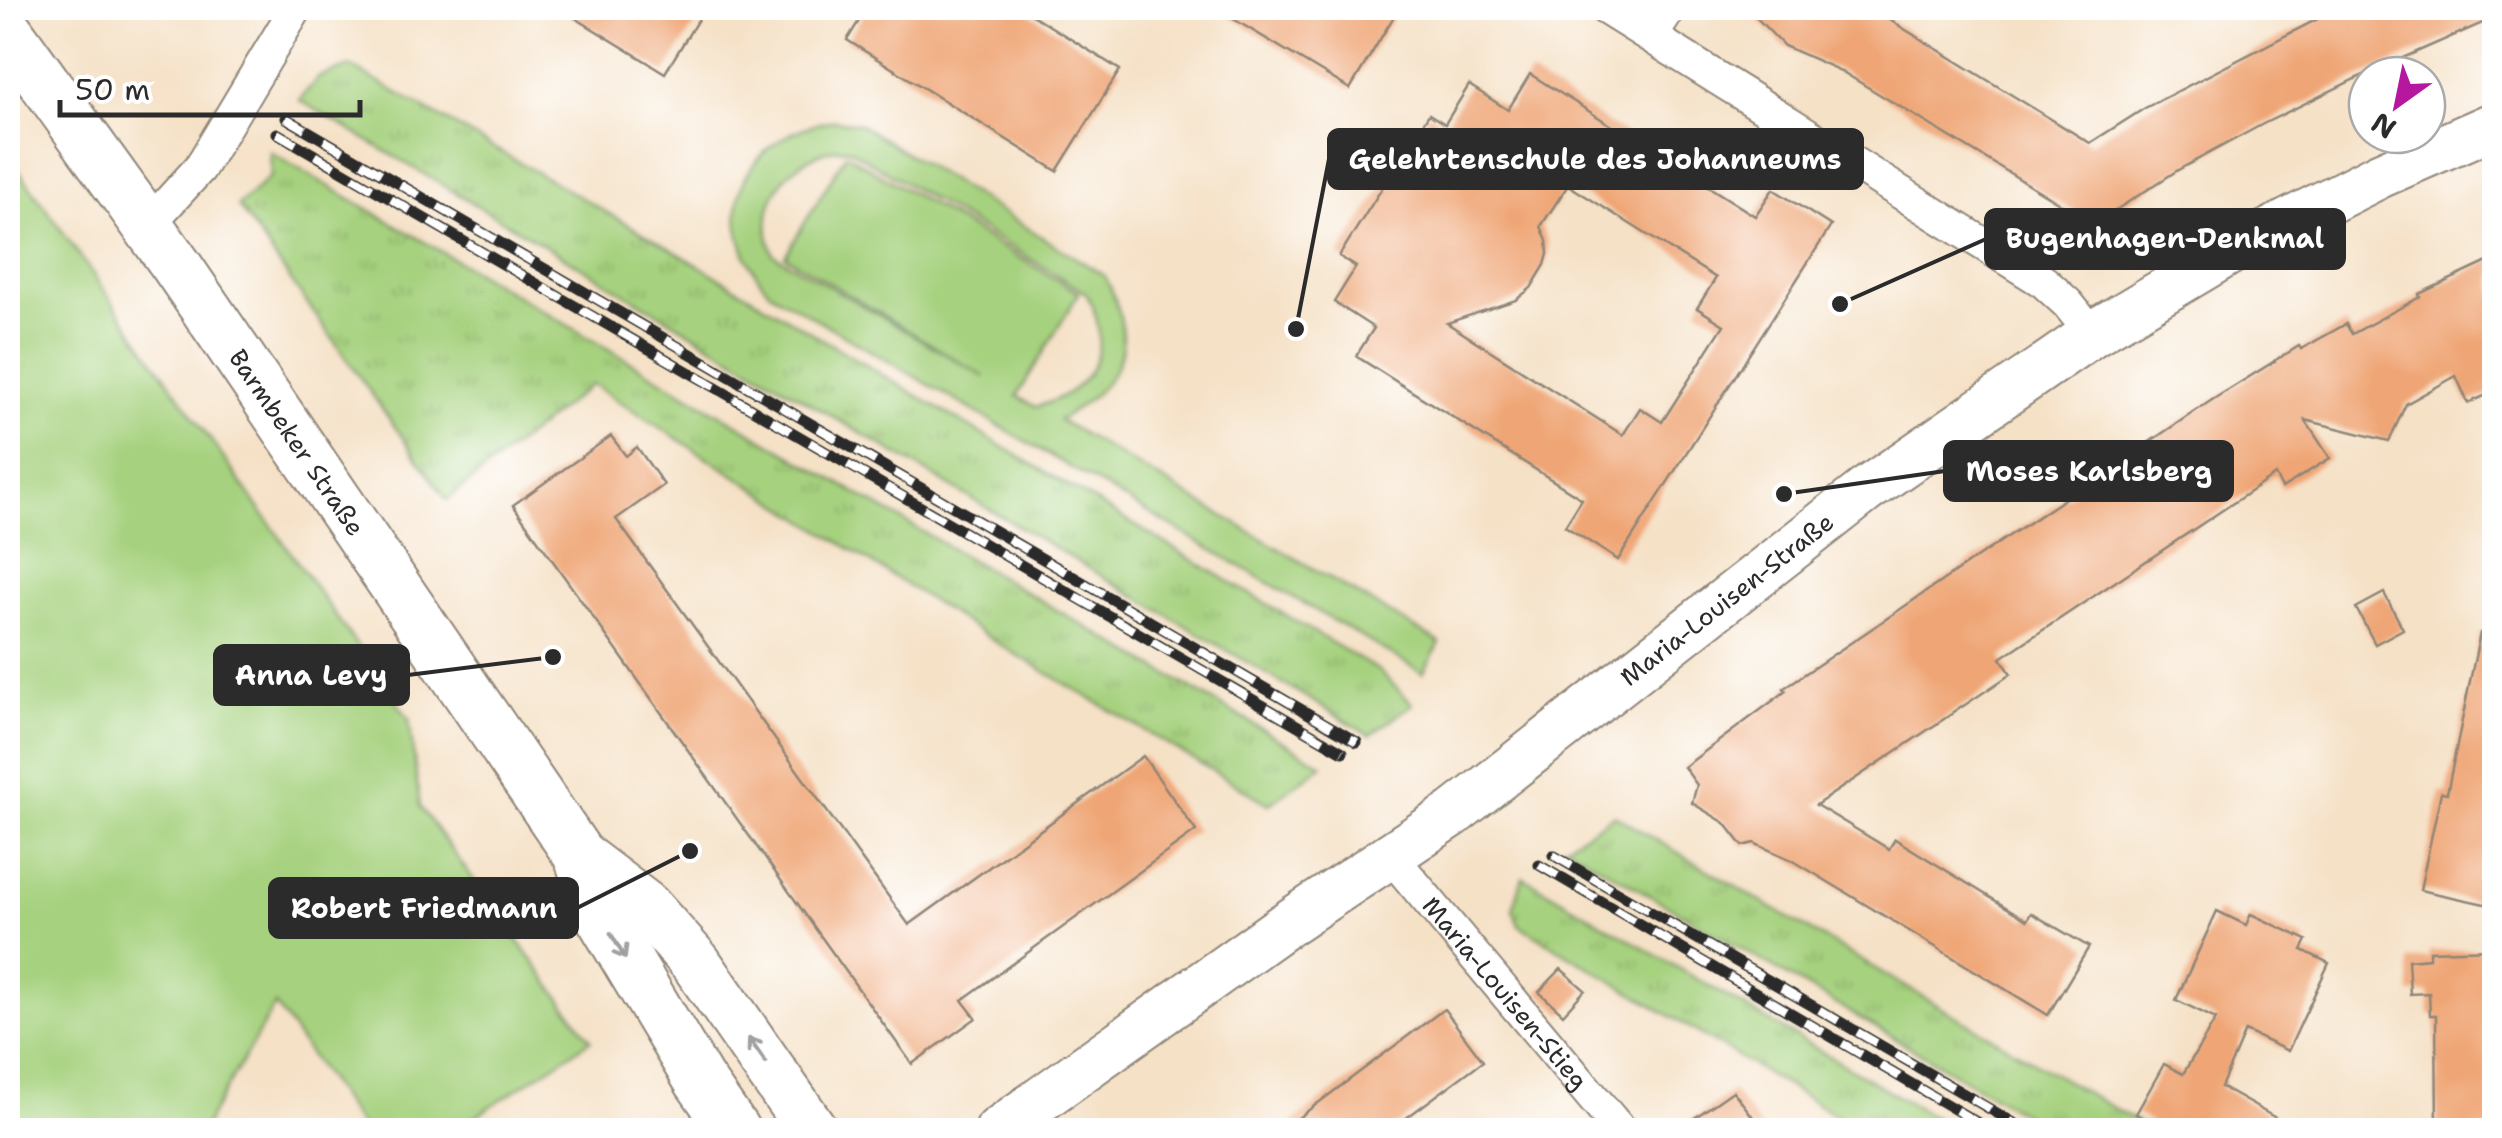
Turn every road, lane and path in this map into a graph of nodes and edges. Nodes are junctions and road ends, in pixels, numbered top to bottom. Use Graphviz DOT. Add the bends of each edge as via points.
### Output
graph roads {
  1 [pos="296,8"];
  2 [pos="1605,8"];
  3 [pos="1670,8"];
  4 [pos="8,32"];
  5 [pos="1652,36"];
  6 [pos="2494,125"];
  7 [pos="147,226"];
  8 [pos="2092,334"];
  9 [pos="1390,855"];
  10 [pos="580,856"];
  11 [pos="734,1130"];
  12 [pos="812,1130"];
  13 [pos="998,1130"];
  14 [pos="1620,1130"];
  1 -- 7 [label="street" via="200,168"];
  2 -- 5 [label="street"];
  3 -- 5 [label="street"];
  4 -- 7 [label="main road, Barmbeker Straße"];
  5 -- 8 [label="street" via="2044,282"];
  6 -- 8 [label="main road, Maria-Louisen-Straße" via="2233,250"];
  7 -- 10 [label="main road, Barmbeker Straße"];
  8 -- 9 [label="main road, Maria-Louisen-Straße" via="1866,490 1454,813"];
  9 -- 13 [label="main road, Maria-Louisen-Straße"];
  9 -- 14 [label="street, Maria-Louisen-Stieg"];
  10 -- 11 [label="main road, Barmbeker Straße, one-way" via="594,906"];
  12 -- 10 [label="main road, Barmbeker Straße, one-way" via="696,963 646,907"];
}
